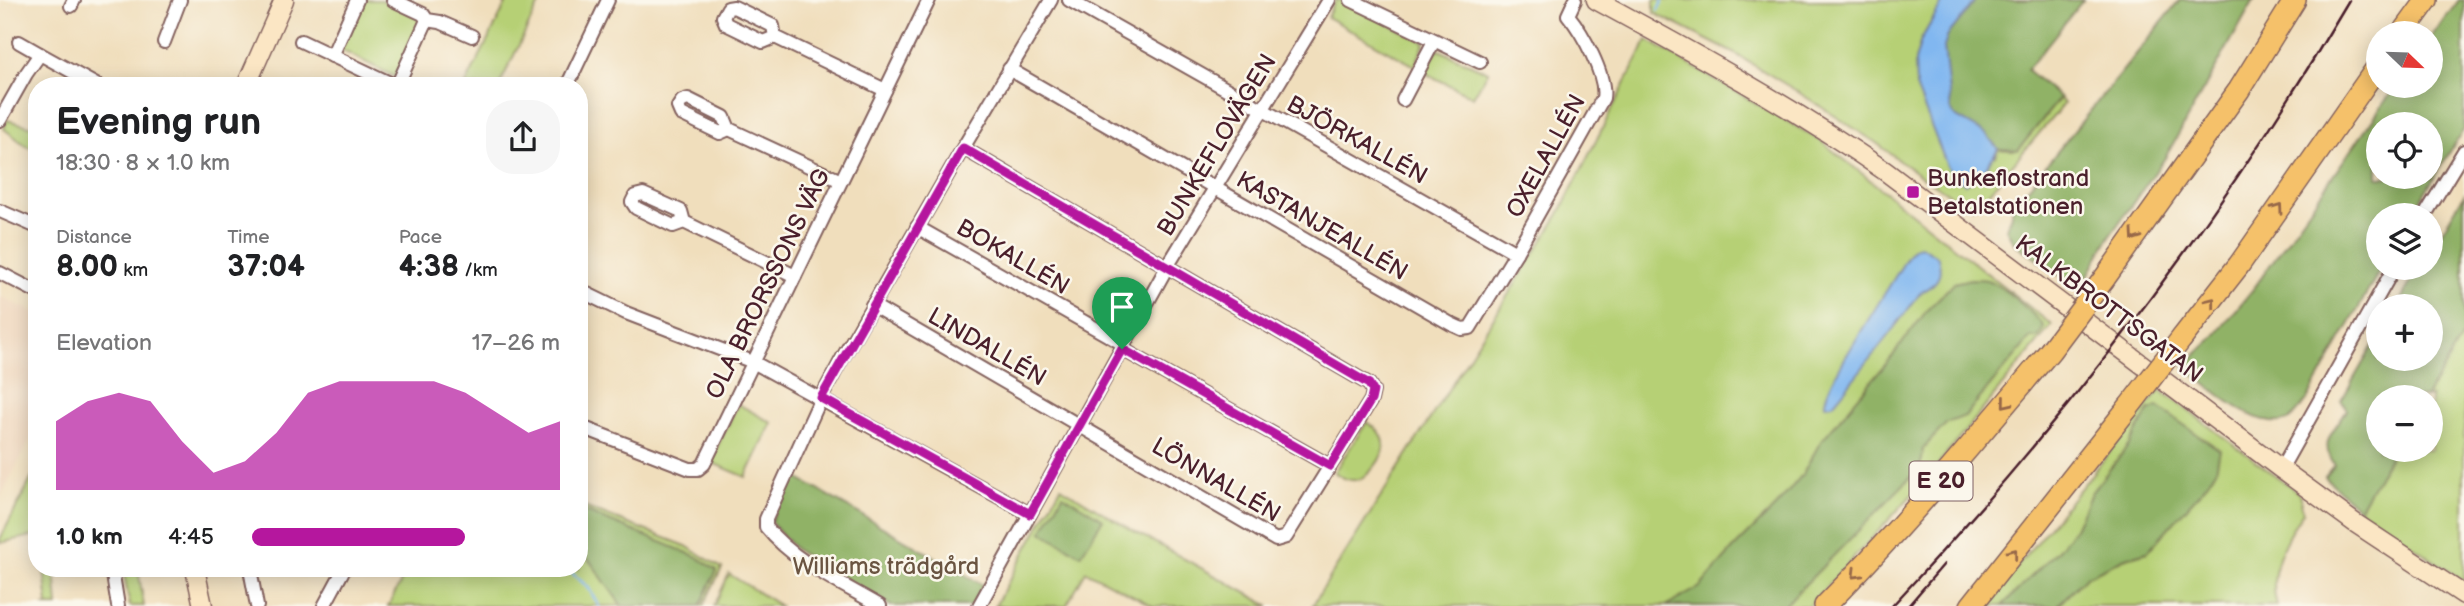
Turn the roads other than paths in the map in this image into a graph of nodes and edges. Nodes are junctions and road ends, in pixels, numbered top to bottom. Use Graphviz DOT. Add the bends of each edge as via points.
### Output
graph roads {
  1 [pos="180,0"];
  2 [pos="284,0"];
  3 [pos="357,0"];
  4 [pos="393,0"];
  5 [pos="608,0"];
  6 [pos="929,0"];
  7 [pos="1051,0"];
  8 [pos="1069,0"];
  9 [pos="1329,0"];
  10 [pos="1351,0"];
  11 [pos="1575,0"];
  12 [pos="1596,0"];
  13 [pos="2280,0"];
  14 [pos="2295,0"];
  15 [pos="409,3"];
  16 [pos="427,20"];
  17 [pos="472,37"];
  18 [pos="775,37"];
  19 [pos="19,41"];
  20 [pos="301,41"];
  21 [pos="1434,41"];
  22 [pos="164,42"];
  23 [pos="40,54"];
  24 [pos="332,56"];
  25 [pos="1480,62"];
  26 [pos="1009,69"];
  27 [pos="82,77"];
  28 [pos="250,77"];
  29 [pos="363,77"];
  30 [pos="400,77"];
  31 [pos="571,77"];
  32 [pos="2366,83"];
  33 [pos="886,90"];
  34 [pos="1403,100"];
  35 [pos="1261,110"];
  36 [pos="0,120"];
  37 [pos="729,129"];
  38 [pos="963,148"];
  39 [pos="2464,151"];
  40 [pos="841,181"];
  41 [pos="1213,188"];
  42 [pos="2166,193"];
  43 [pos="2432,203"];
  44 [pos="1,214"];
  45 [pos="684,222"];
  46 [pos="28,224"];
  47 [pos="918,227"];
  48 [pos="1516,253"];
  49 [pos="1167,267"];
  50 [pos="0,274"];
  51 [pos="795,276"];
  52 [pos="2387,280"];
  53 [pos="28,288"];
  54 [pos="588,294"];
  55 [pos="872,305"];
  56 [pos="1470,328"];
  57 [pos="1123,347"];
  58 [pos="753,362"];
  59 [pos="821,398"];
  60 [pos="1080,426"];
  61 [pos="588,429"];
  62 [pos="1330,466"];
  63 [pos="2280,469"];
  64 [pos="1030,514"];
  65 [pos="113,577"];
  66 [pos="197,577"];
  67 [pos="252,577"];
  68 [pos="340,577"];
  69 [pos="2464,595"];
  70 [pos="118,606"];
  71 [pos="203,606"];
  72 [pos="257,606"];
  73 [pos="324,606"];
  74 [pos="880,606"];
  75 [pos="979,606"];
  76 [pos="1825,606"];
  77 [pos="1971,606"];
  78 [pos="2461,606"];
  1 -- 22 [label="street"];
  2 -- 28 [label="street"];
  3 -- 24 [label="street"];
  4 -- 15 [label="street"];
  5 -- 31 [label="street"];
  6 -- 33 [label="street, OLA BRORSSONS VÄG"];
  7 -- 26 [label="street"];
  8 -- 35 [label="street, BJÖRKALLÉN"];
  9 -- 35 [label="street, BUNKEFLOVÄGEN"];
  10 -- 21 [label="street"];
  11 -- 48 [label="street, OXELALLÉN" via="1568,15 1585,36 1605,88 1603,98"];
  12 -- 63 [label="street, KALKBROTTSGATAN" via="1743,79 1885,171"];
  13 -- 42 [label="highway, E 20"];
  14 -- 42 [label="highway, E 20"];
  15 -- 16 [label="street"];
  16 -- 17 [label="street"];
  16 -- 30 [label="street"];
  18 -- 33 [label="street"];
  19 -- 23 [label="street"];
  20 -- 24 [label="street"];
  21 -- 25 [label="street"];
  21 -- 34 [label="street"];
  23 -- 27 [label="street"];
  23 -- 36 [label="street"];
  24 -- 29 [label="street"];
  26 -- 38 [label="street"];
  26 -- 41 [label="street, KASTANJEALLÉN"];
  77 -- 32 [label="highway, one-way, bridge" via="2239,265"];
  33 -- 40 [label="street, OLA BRORSSONS VÄG"];
  35 -- 41 [label="street, BUNKEFLOVÄGEN"];
  35 -- 48 [label="street, BJÖRKALLÉN"];
  37 -- 40 [label="street"];
  38 -- 47 [label="street"];
  38 -- 49 [label="street"];
  39 -- 43 [label="street"];
  40 -- 51 [label="street, OLA BRORSSONS VÄG"];
  41 -- 49 [label="street, BUNKEFLOVÄGEN"];
  41 -- 56 [label="street, KASTANJEALLÉN" via="1451,324"];
  42 -- 76 [label="highway, E 20, one-way, bridge" via="2050,351 1957,463"];
  44 -- 46 [label="street"];
  45 -- 51 [label="street"];
  47 -- 55 [label="street"];
  47 -- 57 [label="street, BOKALLÉN"];
  48 -- 56 [label="street, OXELALLÉN"];
  49 -- 57 [label="street, BUNKEFLOVÄGEN"];
  49 -- 62 [label="street, LÖNNALLÉN" via="1369,384 1371,400"];
  50 -- 53 [label="street"];
  51 -- 58 [label="street, OLA BRORSSONS VÄG"];
  52 -- 63 [label="street"];
  54 -- 58 [label="street"];
  55 -- 59 [label="street"];
  55 -- 60 [label="street, LINDALLÉN"];
  57 -- 60 [label="street, BUNKEFLOVÄGEN"];
  57 -- 62 [label="street, BOKALLÉN"];
  58 -- 59 [label="street"];
  58 -- 61 [label="street, OLA BRORSSONS VÄG" via="698,469"];
  59 -- 64 [label="street"];
  59 -- 74 [label="street" via="766,527 794,555"];
  60 -- 62 [label="street, LÖNNALLÉN" via="1276,540 1286,537"];
  60 -- 64 [label="street, BUNKEFLOVÄGEN"];
  63 -- 69 [label="street, KALKBROTTSGATAN"];
  63 -- 78 [label="street, KALKBROTTSGATAN" via="2349,532"];
  64 -- 75 [label="street, BUNKEFLOVÄGEN"];
  65 -- 70 [label="street"];
  66 -- 71 [label="street"];
  67 -- 72 [label="street"];
  68 -- 73 [label="street"];
}
